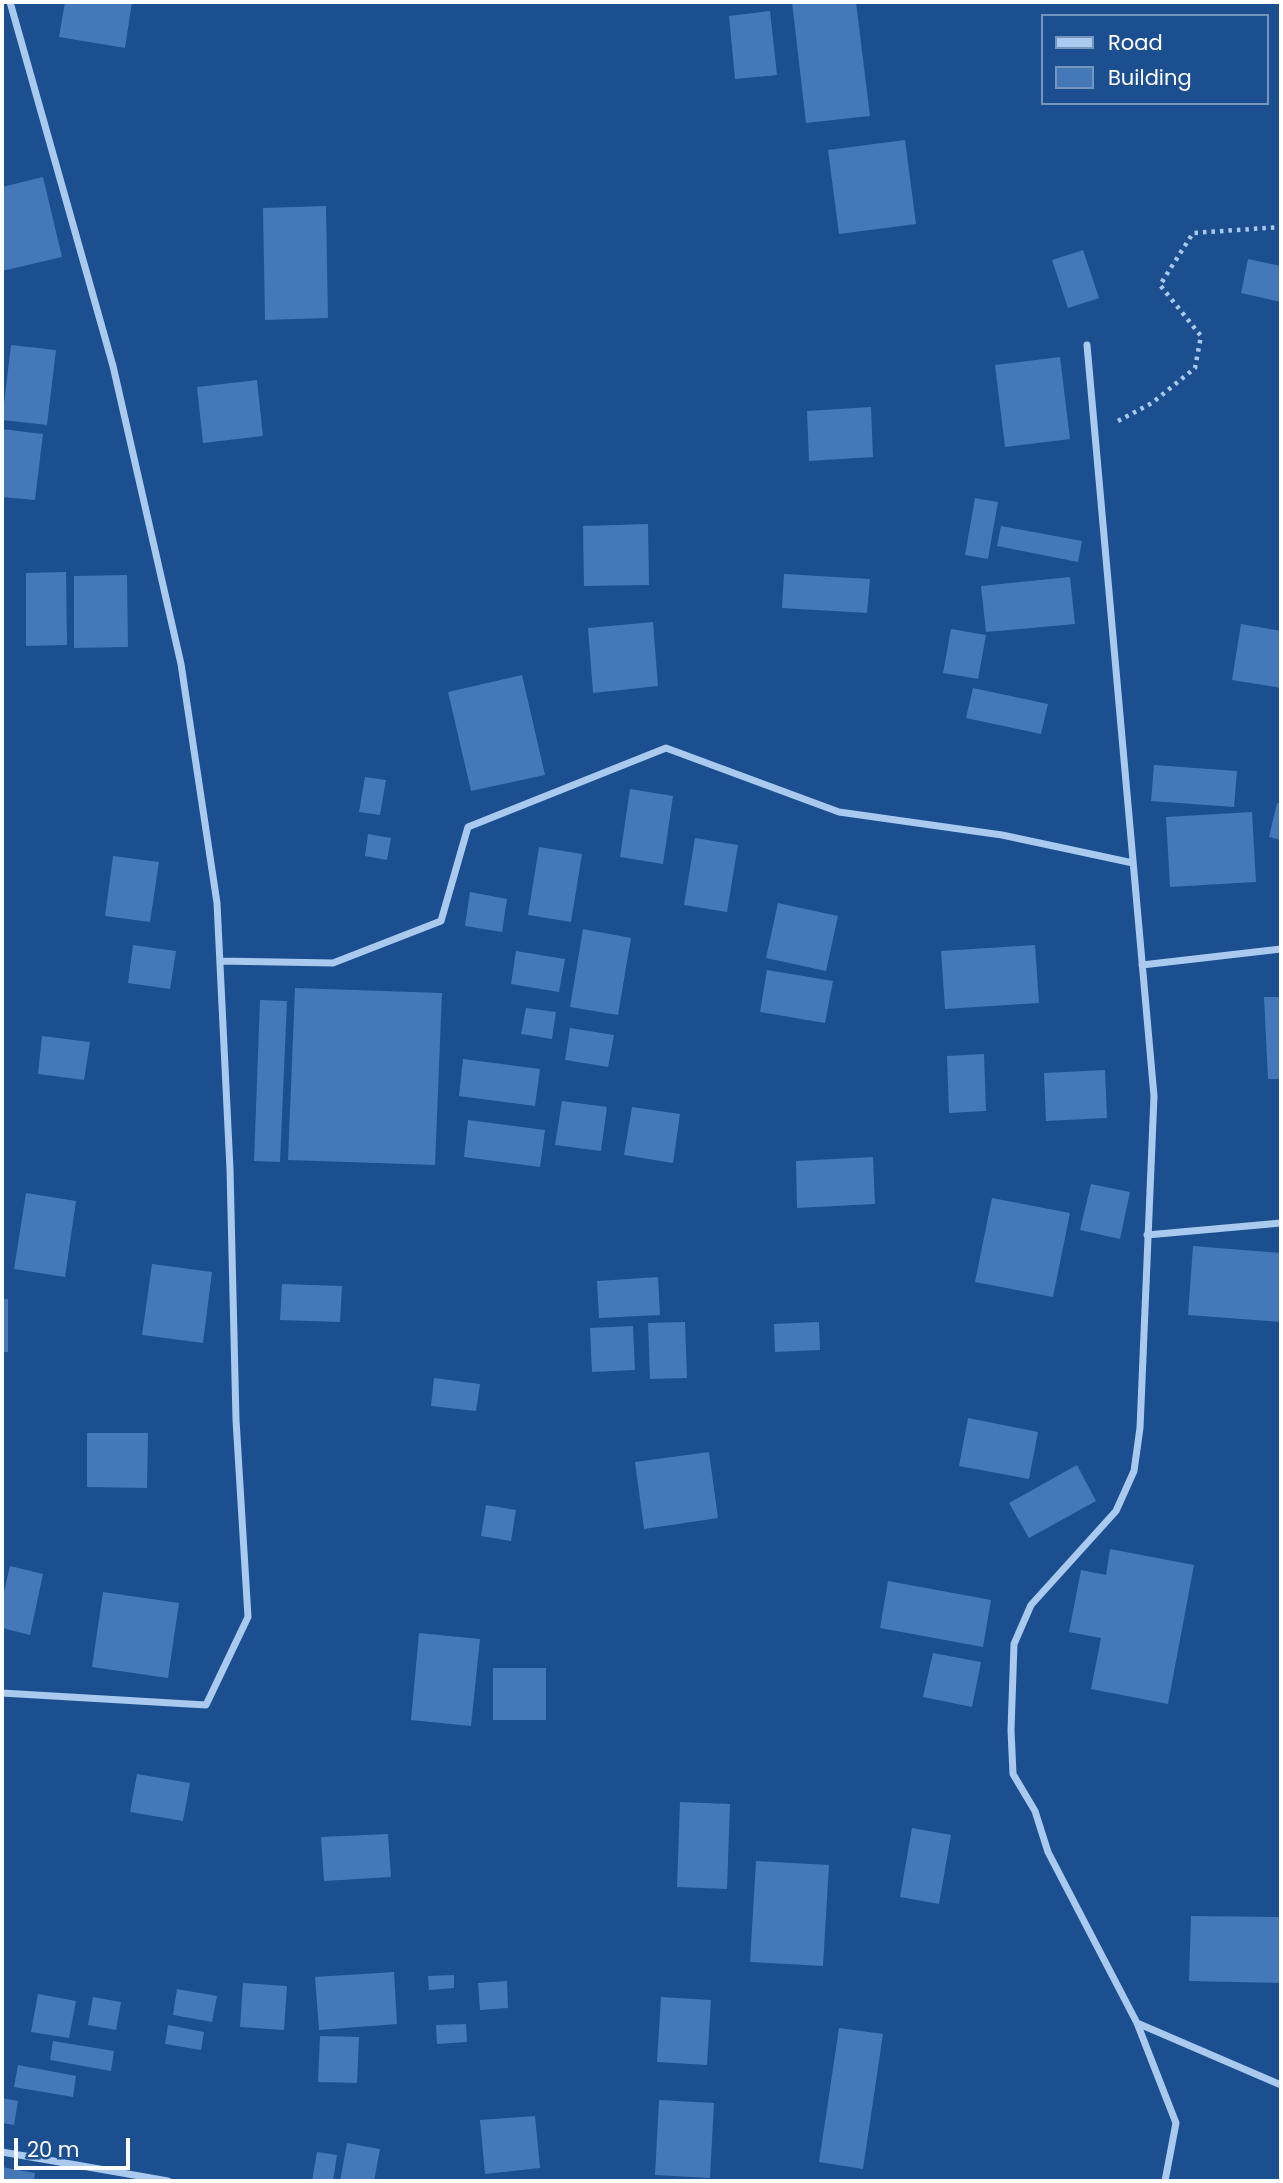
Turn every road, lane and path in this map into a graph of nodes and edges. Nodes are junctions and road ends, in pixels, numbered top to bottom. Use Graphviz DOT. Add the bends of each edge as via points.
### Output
graph roads {
  1 [pos="10,2"];
  2 [pos="1281,227"];
  3 [pos="1087,345"];
  4 [pos="1094,433"];
  5 [pos="1133,863"];
  6 [pos="1281,949"];
  7 [pos="220,961"];
  8 [pos="1142,965"];
  9 [pos="1281,1223"];
  10 [pos="1147,1235"];
  11 [pos="2,1693"];
  12 [pos="1137,2023"];
  13 [pos="1281,2085"];
  14 [pos="2,2152"];
  15 [pos="1166,2179"];
  16 [pos="168,2181"];
  17 [pos="1158,2181"];
  1 -- 7 [label="street" via="113,366 181,664 217,903"];
  2 -- 4 [label="path" via="1193,233 1160,285 1201,336 1195,368 1152,403"];
  3 -- 4 [label="street"];
  4 -- 5 [label="street"];
  5 -- 7 [label="street" via="1002,835 839,812 666,748 468,827 441,921 333,963"];
  5 -- 8 [label="street"];
  6 -- 8 [label="street"];
  7 -- 11 [label="street" via="236,1420 248,1617 206,1704"];
  8 -- 10 [label="street" via="1154,1096"];
  9 -- 10 [label="street"];
  10 -- 12 [label="street" via="1140,1429 1134,1471 1116,1511 1031,1605 1014,1644 1010,1731 1013,1774"];
  12 -- 13 [label="street"];
  12 -- 15 [label="street" via="1175,2123"];
  14 -- 16 [label="street"];
  15 -- 17 [label="street"];
}
